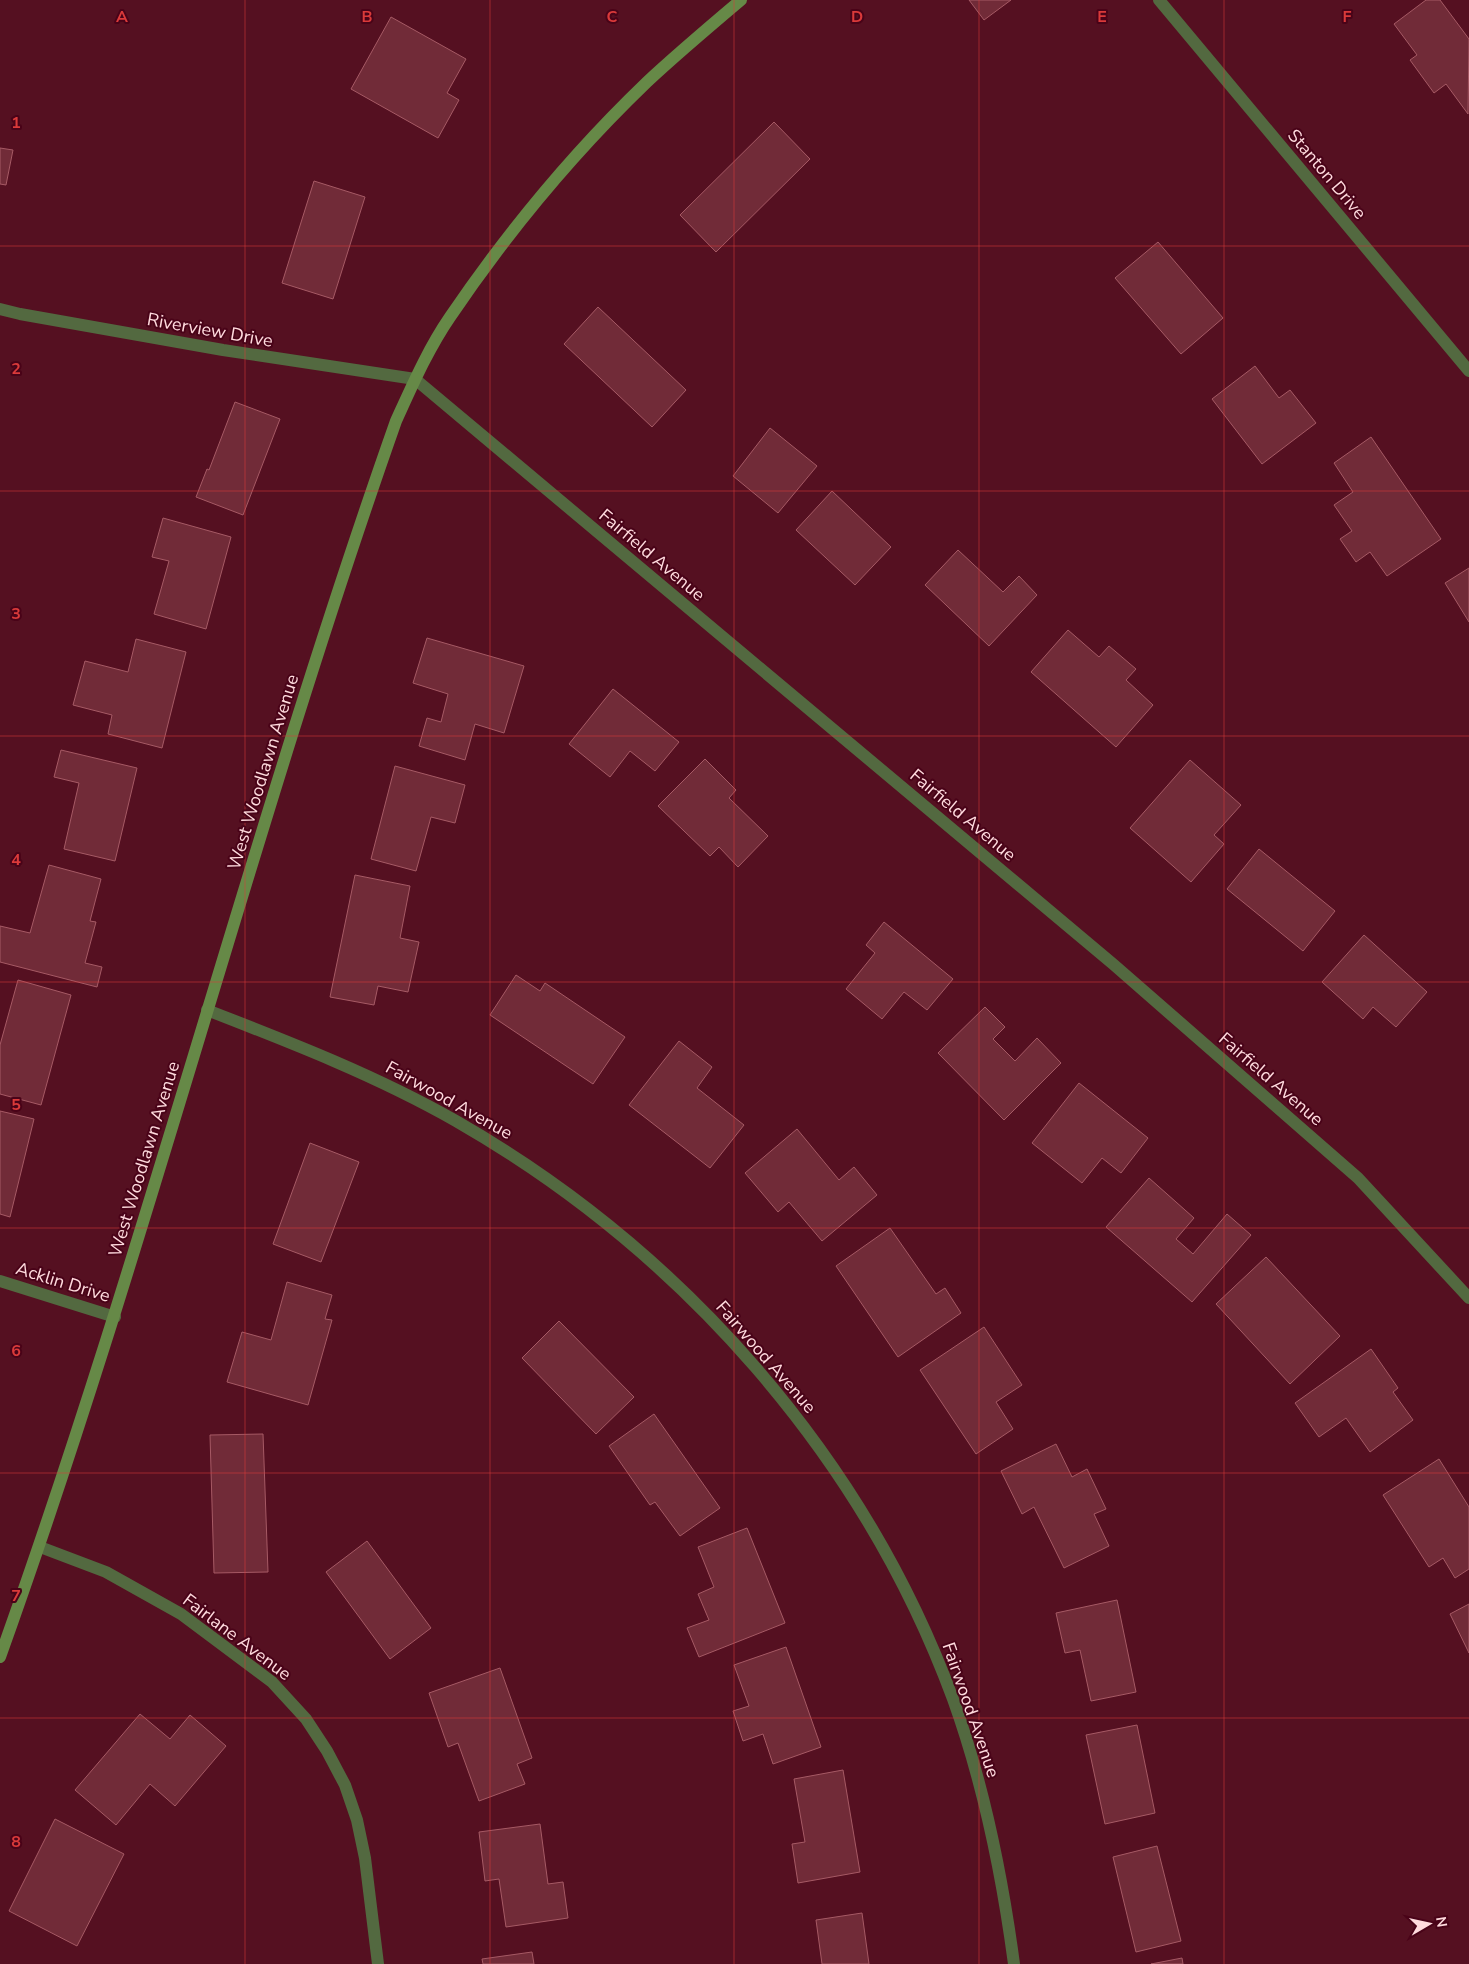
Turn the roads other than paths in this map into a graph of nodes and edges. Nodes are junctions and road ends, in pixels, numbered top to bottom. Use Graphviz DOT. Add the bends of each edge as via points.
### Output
graph roads {
  1 [pos="741,0"];
  2 [pos="1159,0"];
  3 [pos="0,309"];
  4 [pos="1469,371"];
  5 [pos="416,380"];
  6 [pos="207,1010"];
  7 [pos="0,1280"];
  8 [pos="1469,1298"];
  9 [pos="115,1317"];
  10 [pos="40,1547"];
  11 [pos="0,1657"];
  12 [pos="378,1964"];
  13 [pos="1014,1964"];
  1 -- 5 [label="street, West Woodlawn Avenue" via="647,82 531,208 449,318"];
  2 -- 4 [label="street, Stanton Drive"];
  3 -- 5 [label="street, Riverview Drive" via="223,350"];
  5 -- 6 [label="street, West Woodlawn Avenue" via="396,421 377,475"];
  5 -- 8 [label="street, Fairfield Avenue" via="1135,984 1358,1178"];
  6 -- 9 [label="street, West Woodlawn Avenue"];
  6 -- 13 [label="street, Fairwood Avenue" via="389,1085 520,1160 581,1203 636,1248 692,1298 743,1352 815,1440 855,1498 926,1632 953,1699 994,1839"];
  7 -- 9 [label="street, Acklin Drive"];
  9 -- 10 [label="street, West Woodlawn Avenue"];
  10 -- 11 [label="street, West Woodlawn Avenue"];
  10 -- 12 [label="street, Fairlane Avenue" via="106,1572 181,1614 272,1682 306,1719 345,1785 357,1820"];
}
